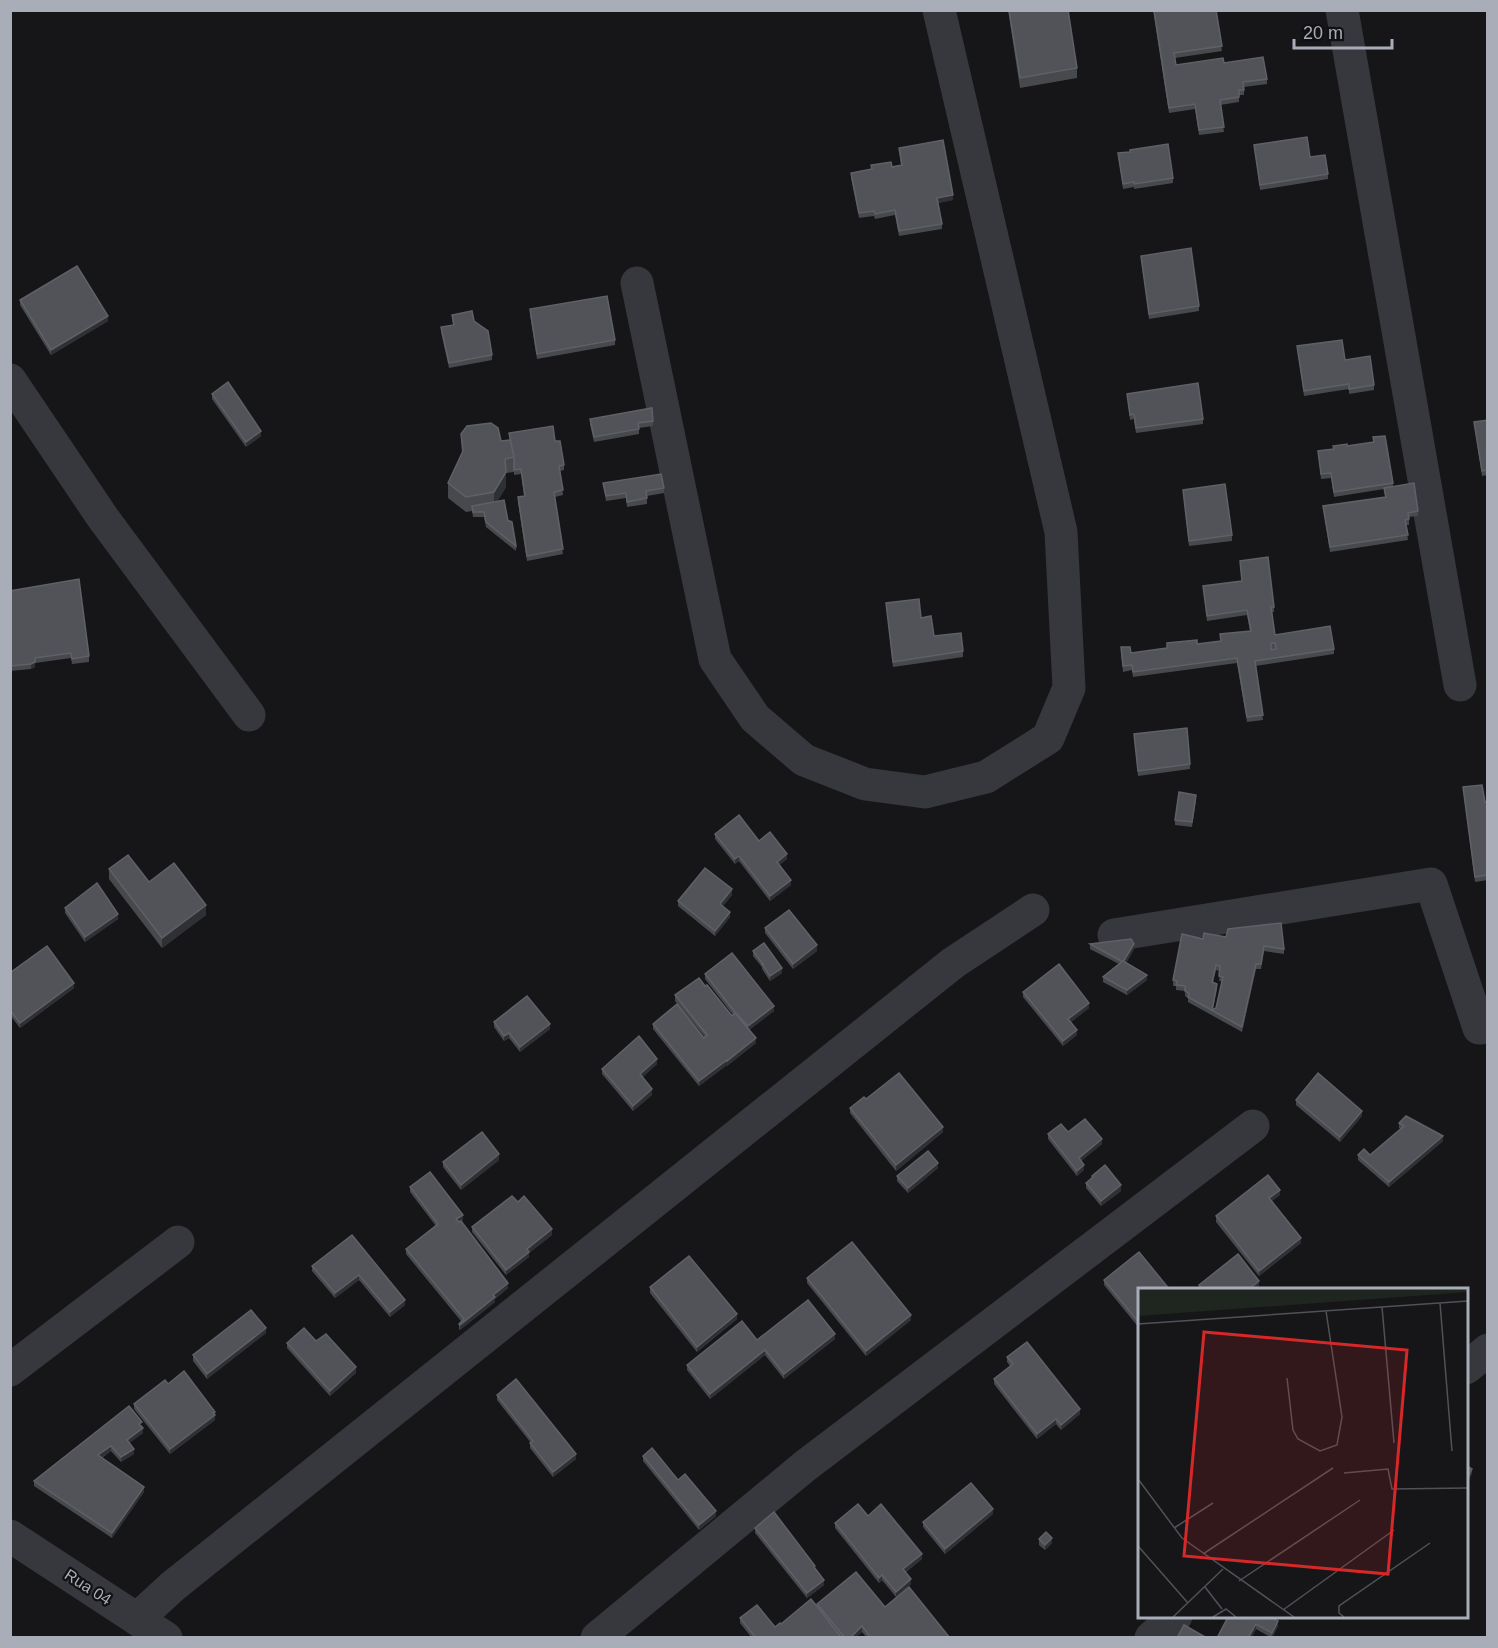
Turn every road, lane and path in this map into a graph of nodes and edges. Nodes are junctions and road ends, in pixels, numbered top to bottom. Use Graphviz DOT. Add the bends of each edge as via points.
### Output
graph roads {
  1 [pos="939,10"];
  2 [pos="1342,10"];
  3 [pos="637,283"];
  4 [pos="10,380"];
  5 [pos="1460,685"];
  6 [pos="249,715"];
  7 [pos="1033,910"];
  8 [pos="1114,935"];
  9 [pos="1488,1027"];
  10 [pos="1253,1126"];
  11 [pos="178,1242"];
  12 [pos="1488,1350"];
  13 [pos="1468,1367"];
  14 [pos="10,1370"];
  15 [pos="10,1536"];
  16 [pos="1175,1618"];
  17 [pos="137,1619"];
  18 [pos="166,1638"];
  19 [pos="597,1638"];
  20 [pos="1151,1638"];
  1 -- 3 [label="street" via="1061,532 1069,688 1048,738 986,777 925,792 865,784 804,760 755,718 715,659"];
  2 -- 5 [label="street"];
  4 -- 6 [label="street" via="103,518"];
  7 -- 17 [label="street" via="943,971 173,1586"];
  8 -- 9 [label="street" via="1431,884 1479,1028"];
  10 -- 19 [label="street" via="804,1466"];
  11 -- 14 [label="street"];
  12 -- 13 [label="street"];
  15 -- 17 [label="street, Rua 04"];
  16 -- 20 [label="street"];
  17 -- 18 [label="street, Rua 04"];
}
